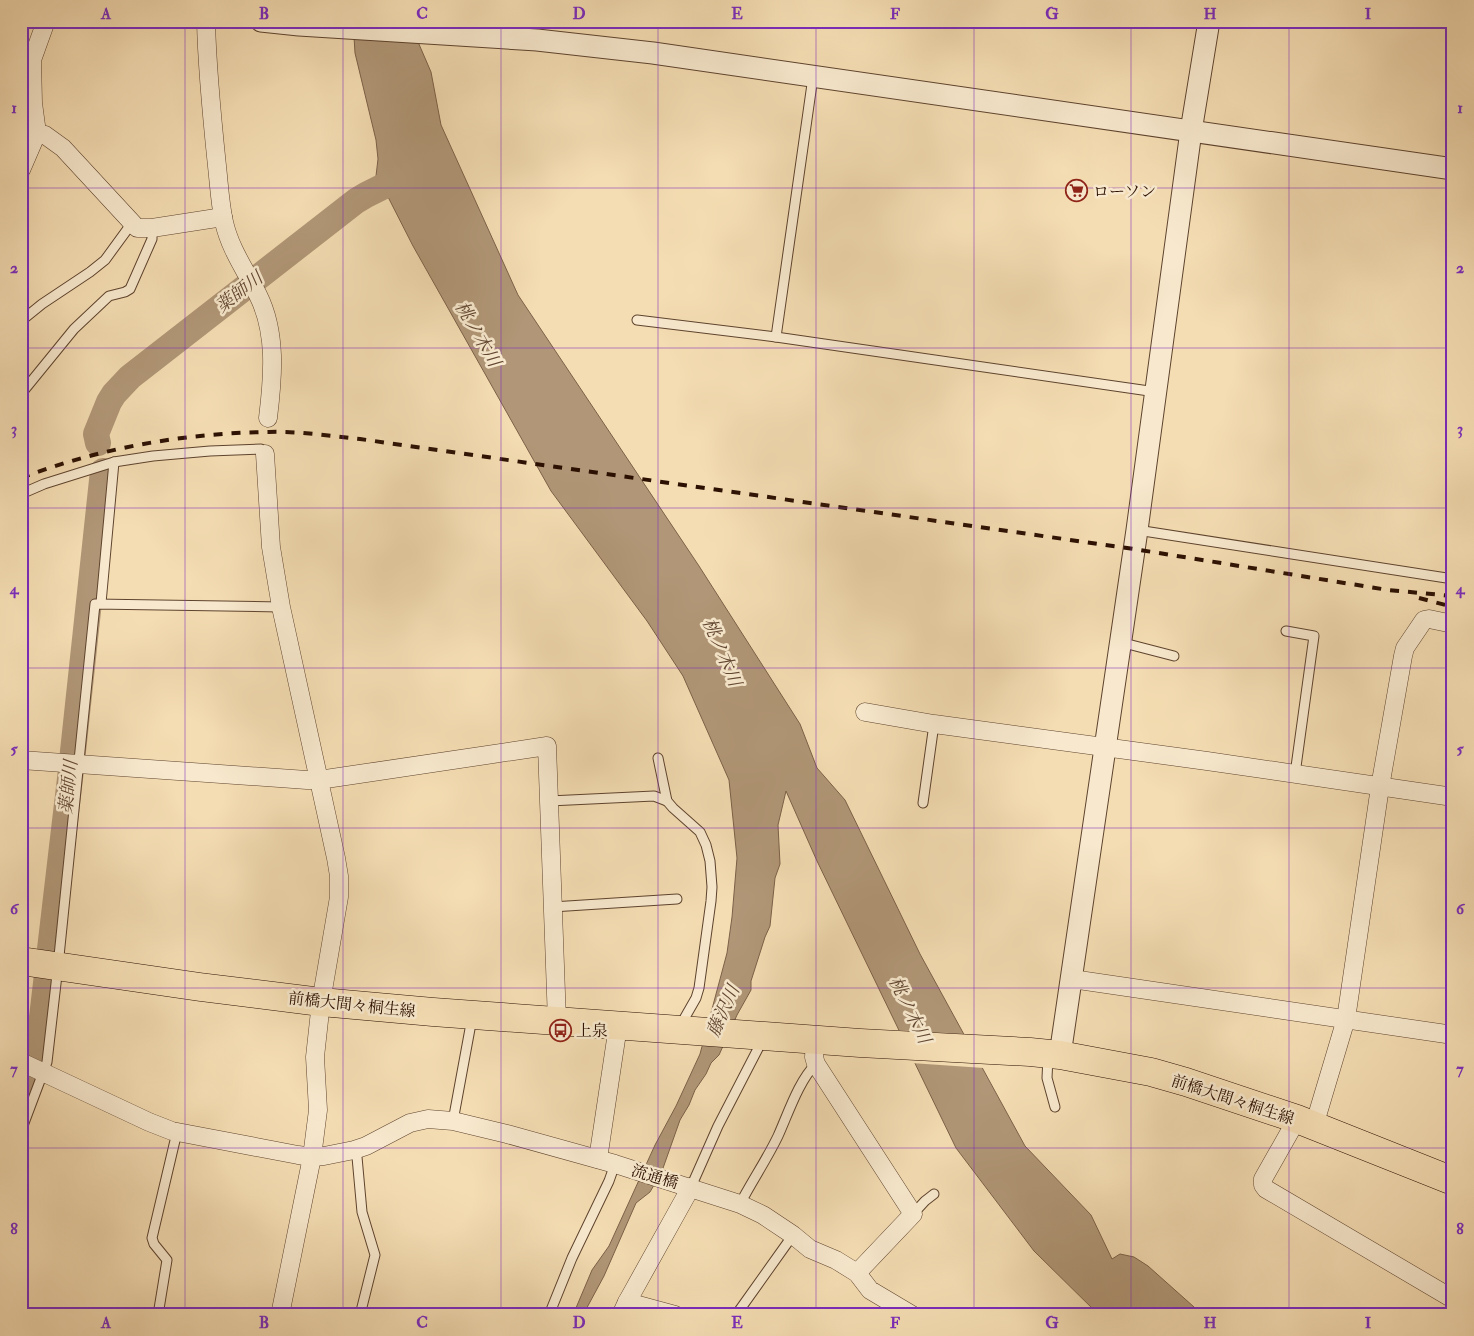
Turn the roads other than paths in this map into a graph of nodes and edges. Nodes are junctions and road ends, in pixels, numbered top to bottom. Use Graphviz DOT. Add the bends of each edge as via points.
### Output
graph roads {
  1 [pos="46,21"];
  2 [pos="206,21"];
  3 [pos="261,21"];
  4 [pos="1209,21"];
  5 [pos="482,31"];
  6 [pos="813,76"];
  7 [pos="1191,131"];
  8 [pos="37,133"];
  9 [pos="1453,169"];
  10 [pos="21,170"];
  11 [pos="223,217"];
  12 [pos="132,223"];
  13 [pos="152,228"];
  14 [pos="637,320"];
  15 [pos="21,321"];
  16 [pos="776,337"];
  17 [pos="1156,392"];
  18 [pos="21,394"];
  19 [pos="268,418"];
  20 [pos="265,454"];
  21 [pos="114,462"];
  22 [pos="21,494"];
  23 [pos="1137,530"];
  24 [pos="1453,579"];
  25 [pos="101,603"];
  26 [pos="282,607"];
  27 [pos="1453,624"];
  28 [pos="1286,631"];
  29 [pos="1120,642"];
  30 [pos="1174,656"];
  31 [pos="865,712"];
  32 [pos="934,724"];
  33 [pos="1106,746"];
  34 [pos="658,758"];
  35 [pos="21,760"];
  36 [pos="79,764"];
  37 [pos="1295,774"];
  38 [pos="319,780"];
  39 [pos="1380,787"];
  40 [pos="1453,797"];
  41 [pos="549,801"];
  42 [pos="667,801"];
  43 [pos="923,803"];
  44 [pos="677,899"];
  45 [pos="552,907"];
  46 [pos="21,961"];
  47 [pos="58,966"];
  48 [pos="1072,979"];
  49 [pos="321,1002"];
  50 [pos="472,1015"];
  51 [pos="1346,1019"];
  52 [pos="557,1021"];
  53 [pos="618,1026"];
  54 [pos="681,1031"];
  55 [pos="1453,1035"];
  56 [pos="760,1036"];
  57 [pos="816,1052"];
  58 [pos="1054,1054"];
  59 [pos="21,1062"];
  60 [pos="43,1072"];
  61 [pos="1054,1107"];
  62 [pos="453,1121"];
  63 [pos="1305,1123"];
  64 [pos="21,1131"];
  65 [pos="177,1132"];
  66 [pos="354,1150"];
  67 [pos="312,1157"];
  68 [pos="612,1163"];
  69 [pos="1453,1180"];
  70 [pos="688,1186"];
  71 [pos="934,1194"];
  72 [pos="740,1204"];
  73 [pos="919,1208"];
  74 [pos="793,1235"];
  75 [pos="857,1273"];
  76 [pos="1453,1300"];
  77 [pos="624,1308"];
  78 [pos="158,1315"];
  79 [pos="280,1315"];
  80 [pos="360,1315"];
  81 [pos="549,1315"];
  82 [pos="675,1315"];
  83 [pos="736,1315"];
  84 [pos="912,1315"];
  1 -- 8 [label="street" via="32,60"];
  2 -- 11 [label="street"];
  3 -- 5 [label="street" via="306,26"];
  4 -- 7 [label="street"];
  5 -- 6 [label="street"];
  6 -- 7 [label="street"];
  6 -- 16 [label="lane"];
  7 -- 9 [label="street"];
  7 -- 17 [label="street"];
  8 -- 10 [label="street"];
  8 -- 12 [label="street" via="46,135 62,148"];
  11 -- 13 [label="street"];
  11 -- 19 [label="street" via="233,250 259,295 269,322 272,370"];
  12 -- 13 [label="street" via="138,228"];
  12 -- 15 [label="lane" via="105,260"];
  13 -- 18 [label="lane" via="152,239 130,289 109,296 74,329"];
  14 -- 16 [label="lane"];
  16 -- 17 [label="lane"];
  17 -- 23 [label="street"];
  20 -- 21 [label="lane" via="261,449 210,451"];
  20 -- 26 [label="street" via="271,547"];
  21 -- 22 [label="lane"];
  21 -- 25 [label="lane"];
  23 -- 24 [label="lane"];
  23 -- 29 [label="street"];
  25 -- 26 [label="lane"];
  25 -- 36 [label="lane" via="95,604"];
  26 -- 38 [label="street"];
  27 -- 39 [label="street" via="1424,620 1405,648"];
  28 -- 37 [label="lane" via="1314,636"];
  29 -- 30 [label="lane"];
  29 -- 33 [label="street"];
  31 -- 32 [label="street"];
  32 -- 33 [label="street"];
  32 -- 43 [label="lane"];
  33 -- 37 [label="street"];
  33 -- 48 [label="street"];
  34 -- 42 [label="lane"];
  35 -- 36 [label="street"];
  36 -- 38 [label="street"];
  36 -- 47 [label="lane"];
  37 -- 39 [label="street"];
  38 -- 41 [label="street" via="547,746"];
  38 -- 49 [label="street" via="336,858 339,897"];
  39 -- 40 [label="street"];
  39 -- 51 [label="street"];
  41 -- 42 [label="lane" via="654,796"];
  41 -- 45 [label="street"];
  42 -- 54 [label="lane" via="700,832 712,873 699,988"];
  44 -- 45 [label="lane"];
  45 -- 52 [label="street"];
  46 -- 47 [label="main road, 前橋大間々桐生線"];
  47 -- 49 [label="main road, 前橋大間々桐生線"];
  47 -- 60 [label="lane"];
  48 -- 51 [label="street"];
  48 -- 58 [label="street"];
  49 -- 50 [label="main road, 前橋大間々桐生線"];
  49 -- 67 [label="street" via="315,1057 318,1110"];
  50 -- 52 [label="main road, 前橋大間々桐生線"];
  50 -- 62 [label="lane"];
  51 -- 55 [label="street"];
  51 -- 63 [label="street"];
  52 -- 53 [label="main road, 前橋大間々桐生線"];
  53 -- 54 [label="main road, 前橋大間々桐生線"];
  53 -- 68 [label="street"];
  54 -- 56 [label="main road, 前橋大間々桐生線"];
  56 -- 57 [label="main road"];
  56 -- 70 [label="lane"];
  57 -- 58 [label="main road, 前橋大間々桐生線" via="860,1044"];
  57 -- 72 [label="lane" via="777,1138"];
  57 -- 73 [label="street"];
  58 -- 61 [label="lane" via="1047,1078"];
  58 -- 63 [label="main road, 前橋大間々桐生線" via="1151,1072"];
  59 -- 60 [label="street, 流通橋"];
  60 -- 64 [label="lane"];
  60 -- 65 [label="street, 流通橋" via="148,1122"];
  62 -- 66 [label="street, 流通橋" via="428,1119 410,1122"];
  62 -- 68 [label="street, 流通橋"];
  63 -- 69 [label="main road, 前橋大間々桐生線"];
  63 -- 76 [label="street" via="1263,1179 1266,1189"];
  65 -- 67 [label="street, 流通橋"];
  65 -- 78 [label="lane" via="152,1238 167,1260"];
  66 -- 67 [label="street, 流通橋"];
  66 -- 80 [label="lane" via="362,1212 375,1255"];
  67 -- 79 [label="street"];
  68 -- 70 [label="street, 流通橋"];
  68 -- 81 [label="lane" via="609,1181"];
  70 -- 72 [label="street, 流通橋"];
  70 -- 77 [label="street"];
  71 -- 73 [label="lane"];
  72 -- 74 [label="street, 流通橋"];
  73 -- 75 [label="street"];
  74 -- 75 [label="street, 流通橋" via="810,1249"];
  74 -- 83 [label="lane"];
  75 -- 84 [label="street, 流通橋" via="870,1290"];
  77 -- 82 [label="street"];
}
